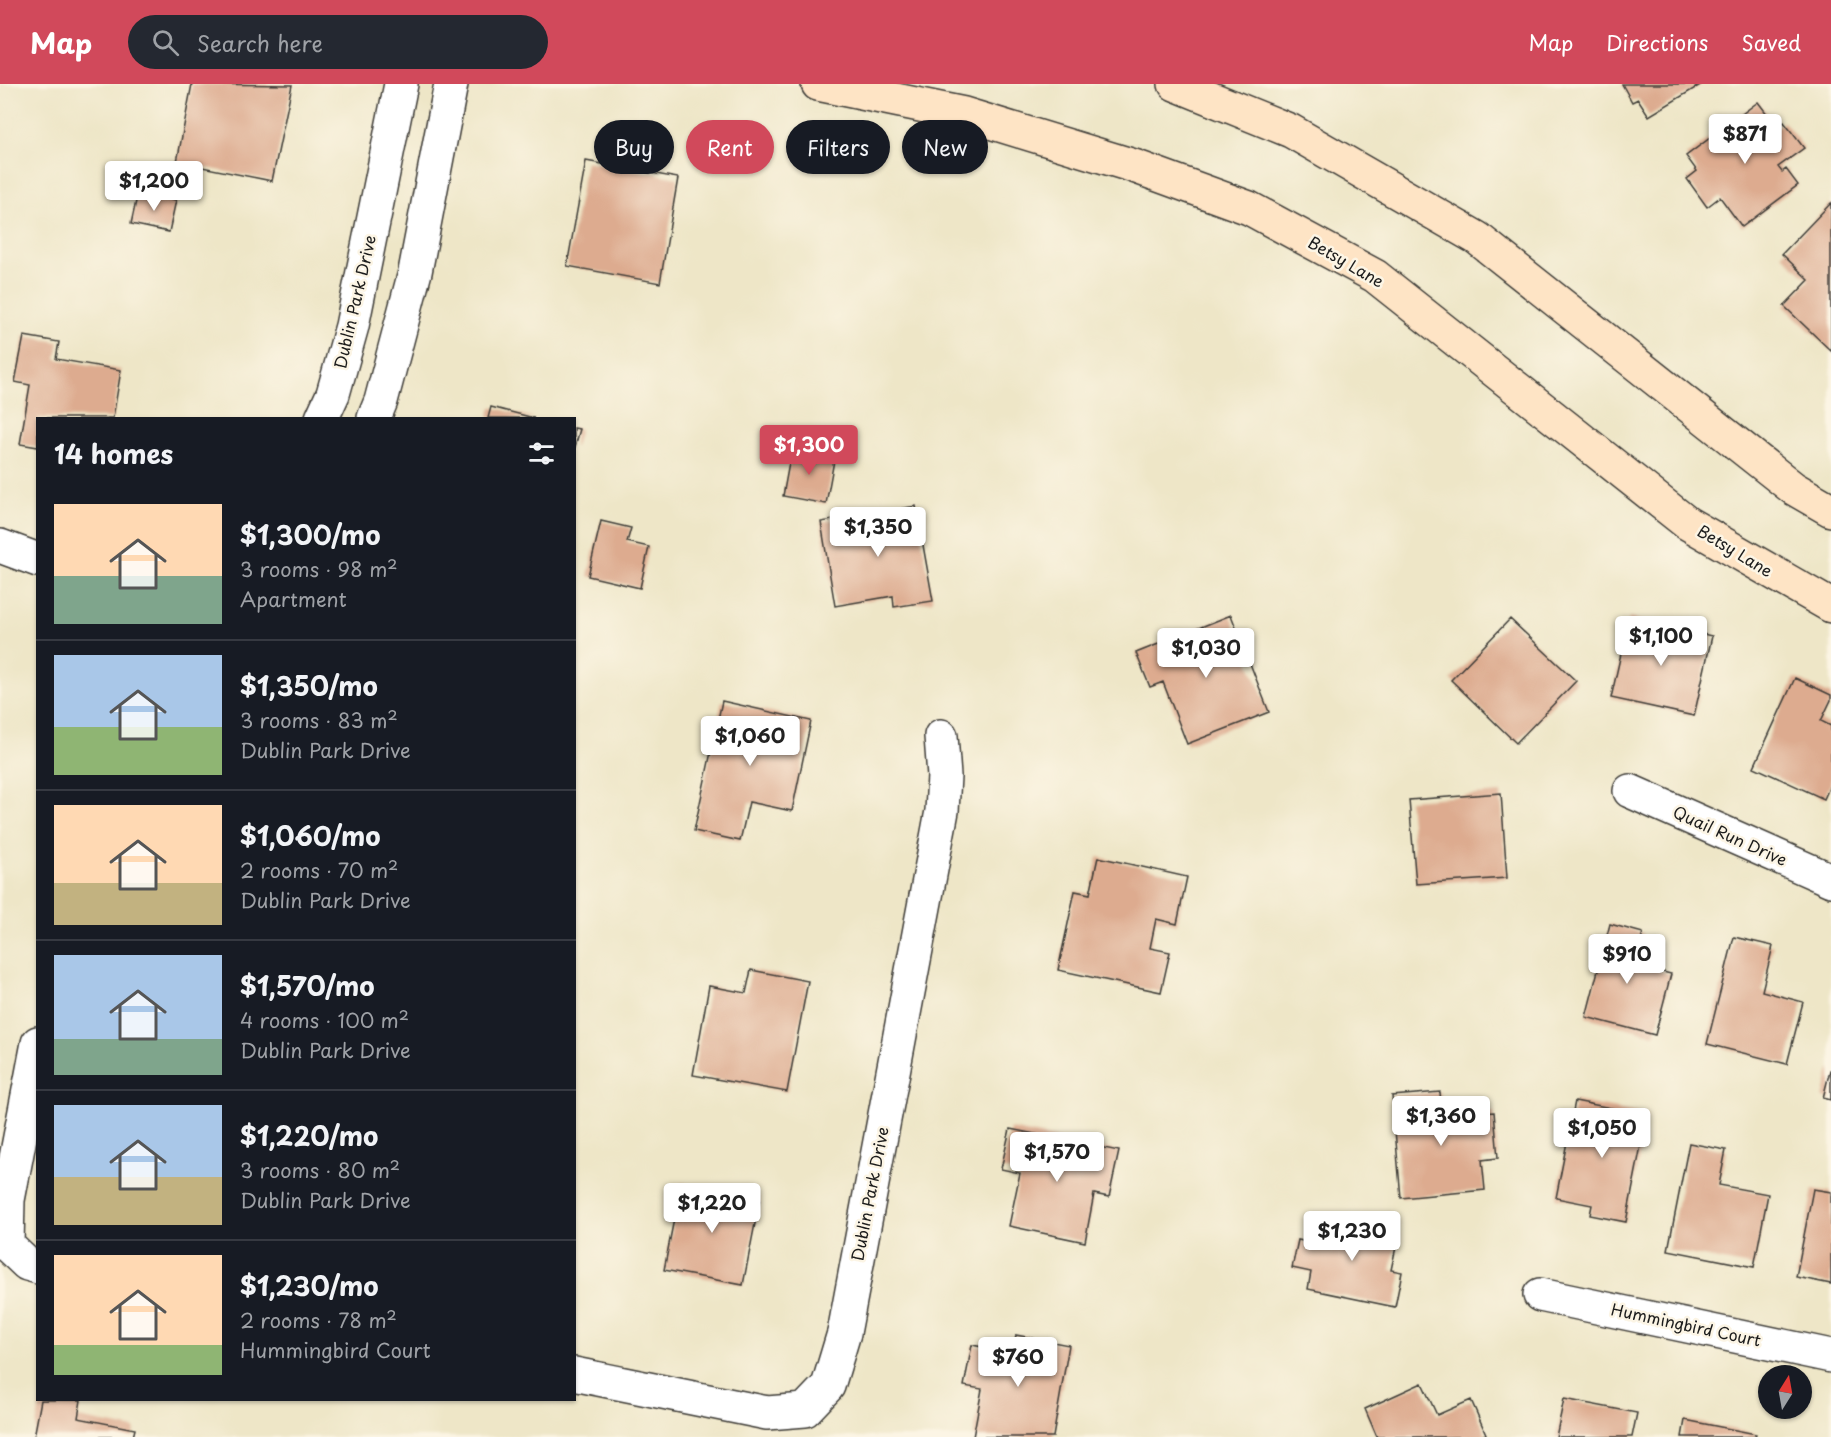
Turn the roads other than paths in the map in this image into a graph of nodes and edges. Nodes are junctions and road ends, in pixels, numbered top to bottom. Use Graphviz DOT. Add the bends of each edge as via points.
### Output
graph roads {
  1 [pos="400,84"];
  2 [pos="451,84"];
  3 [pos="818,84"];
  4 [pos="1175,84"];
  5 [pos="380,183"];
  6 [pos="430,192"];
  7 [pos="322,417"];
  8 [pos="374,417"];
  9 [pos="1831,510"];
  10 [pos="0,546"];
  11 [pos="36,559"];
  12 [pos="1831,606"];
  13 [pos="941,736"];
  14 [pos="1630,791"];
  15 [pos="1831,880"];
  16 [pos="36,1053"];
  17 [pos="36,1266"];
  18 [pos="1540,1295"];
  19 [pos="1831,1356"];
  20 [pos="576,1374"];
  1 -- 5 [label="street, Dublin Park Drive"];
  2 -- 6 [label="street"];
  3 -- 12 [label="main road, Betsy Lane" via="964,114 1134,166 1249,208 1375,276 1687,523"];
  4 -- 9 [label="main road" via="1291,131 1476,238 1793,488"];
  5 -- 6 [label="street"];
  5 -- 7 [label="street, Dublin Park Drive" via="352,326"];
  6 -- 8 [label="street" via="415,272"];
  10 -- 11 [label="street"];
  13 -- 20 [label="street, Dublin Park Drive" via="942,811 844,1333 828,1386 805,1410 767,1413"];
  14 -- 15 [label="street, Quail Run Drive"];
  16 -- 17 [label="street" via="8,1200 7,1245 27,1264"];
  18 -- 19 [label="street, Hummingbird Court"];
}
